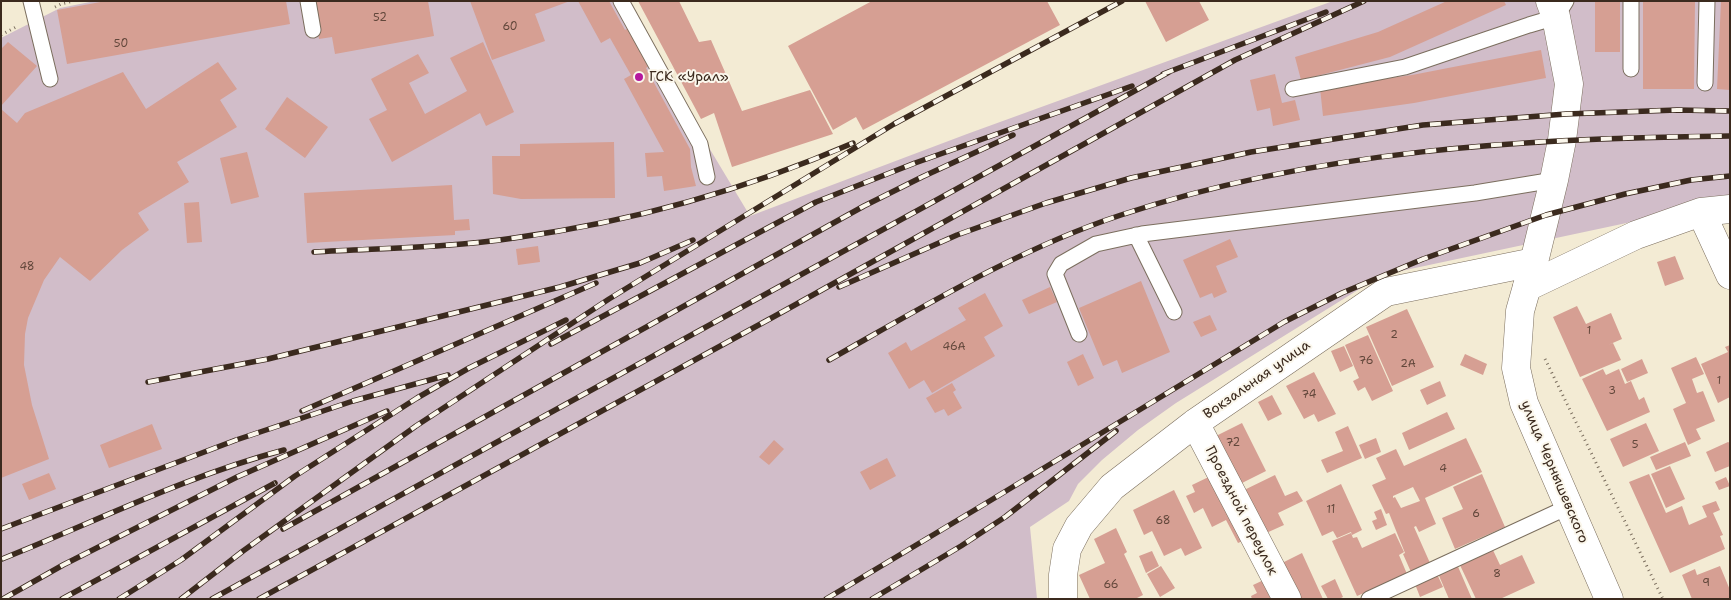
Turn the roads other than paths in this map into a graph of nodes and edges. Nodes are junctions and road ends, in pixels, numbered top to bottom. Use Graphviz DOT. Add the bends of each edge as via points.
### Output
graph roads {
  1 [pos="30,1"];
  2 [pos="308,1"];
  3 [pos="621,1"];
  4 [pos="1631,1"];
  5 [pos="1707,1"];
  6 [pos="1557,6"];
  7 [pos="313,30"];
  8 [pos="1631,69"];
  9 [pos="50,79"];
  10 [pos="1705,83"];
  11 [pos="1293,89"];
  12 [pos="707,177"];
  13 [pos="1554,180"];
  14 [pos="1730,208"];
  15 [pos="1701,212"];
  16 [pos="1136,235"];
  17 [pos="1730,275"];
  18 [pos="1527,287"];
  19 [pos="1174,312"];
  20 [pos="1079,334"];
  21 [pos="1195,422"];
  22 [pos="1568,507"];
  23 [pos="1063,599"];
  24 [pos="1287,599"];
  25 [pos="1369,599"];
  26 [pos="1609,599"];
  1 -- 9 [label="lane"];
  2 -- 7 [label="lane"];
  3 -- 12 [label="lane" via="700,144"];
  4 -- 8 [label="lane"];
  5 -- 10 [label="lane"];
  6 -- 11 [label="lane" via="1529,24 1405,67"];
  6 -- 13 [label="street, улица Чернышевского" via="1569,84"];
  13 -- 16 [label="lane" via="1475,193"];
  13 -- 18 [label="street, улица Чернышевского"];
  14 -- 15 [label="street, Вокзальная улица"];
  15 -- 17 [label="street"];
  15 -- 18 [label="street, Вокзальная улица" via="1636,235"];
  16 -- 19 [label="lane"];
  16 -- 20 [label="lane" via="1096,244 1061,264 1055,274"];
  18 -- 21 [label="street, Вокзальная улица" via="1386,292"];
  18 -- 22 [label="street, улица Чернышевского" via="1516,368 1524,403"];
  21 -- 23 [label="street, Вокзальная улица" via="1112,487 1079,526 1067,549"];
  21 -- 24 [label="street, Проездной переулок"];
  22 -- 25 [label="lane"];
  22 -- 26 [label="street, улица Чернышевского"];
}
